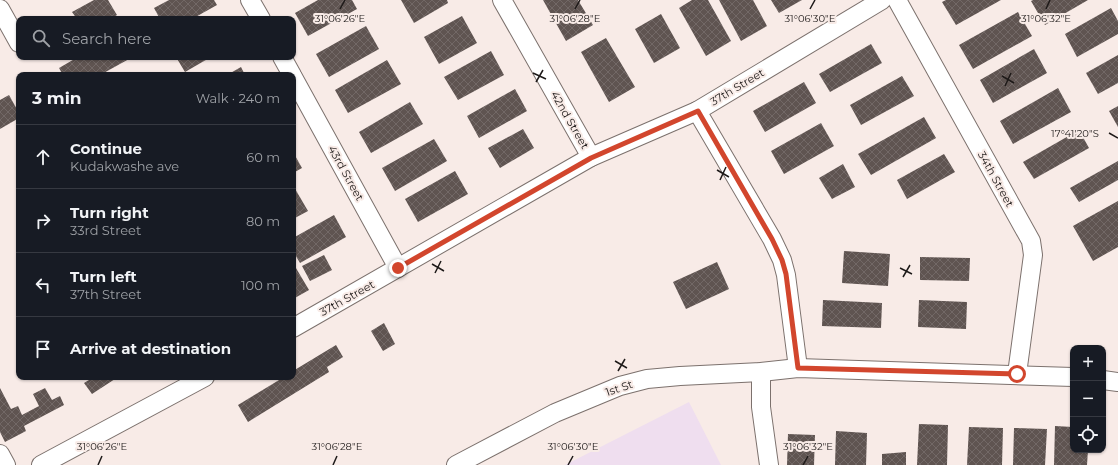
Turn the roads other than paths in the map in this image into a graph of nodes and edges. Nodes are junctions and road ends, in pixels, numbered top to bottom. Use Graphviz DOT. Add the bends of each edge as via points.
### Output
graph roads {
  1 [pos="250,0"];
  2 [pos="502,0"];
  3 [pos="882,0"];
  4 [pos="897,0"];
  5 [pos="0,9"];
  6 [pos="259,16"];
  7 [pos="16,38"];
  8 [pos="284,60"];
  9 [pos="290,72"];
  10 [pos="296,83"];
  11 [pos="698,111"];
  12 [pos="591,158"];
  13 [pos="398,268"];
  14 [pos="296,326"];
  15 [pos="798,368"];
  16 [pos="761,372"];
  17 [pos="1017,374"];
  18 [pos="1070,376"];
  19 [pos="199,380"];
  20 [pos="1106,380"];
  21 [pos="1118,382"];
  22 [pos="0,454"];
  23 [pos="6,465"];
  24 [pos="41,465"];
  25 [pos="456,465"];
  26 [pos="769,465"];
  1 -- 6 [label="street"];
  2 -- 12 [label="street, 42nd Street"];
  3 -- 11 [label="street, 37th Street"];
  4 -- 17 [label="street, 34th Street" via="1031,241 1033,255"];
  5 -- 7 [label="street"];
  8 -- 9 [label="street, 43rd Street"];
  10 -- 13 [label="street, 43rd Street"];
  11 -- 12 [label="street, 37th Street"];
  11 -- 15 [label="street" via="782,260"];
  12 -- 13 [label="street, 37th Street"];
  13 -- 14 [label="street, 37th Street"];
  15 -- 16 [label="street, 1st St"];
  15 -- 17 [label="street, 1st St"];
  16 -- 25 [label="street, 1st St" via="647,379 620,386 556,413"];
  16 -- 26 [label="street" via="761,407"];
  17 -- 18 [label="street, 1st St"];
  19 -- 24 [label="street"];
  20 -- 21 [label="street"];
  22 -- 23 [label="street"];
}
